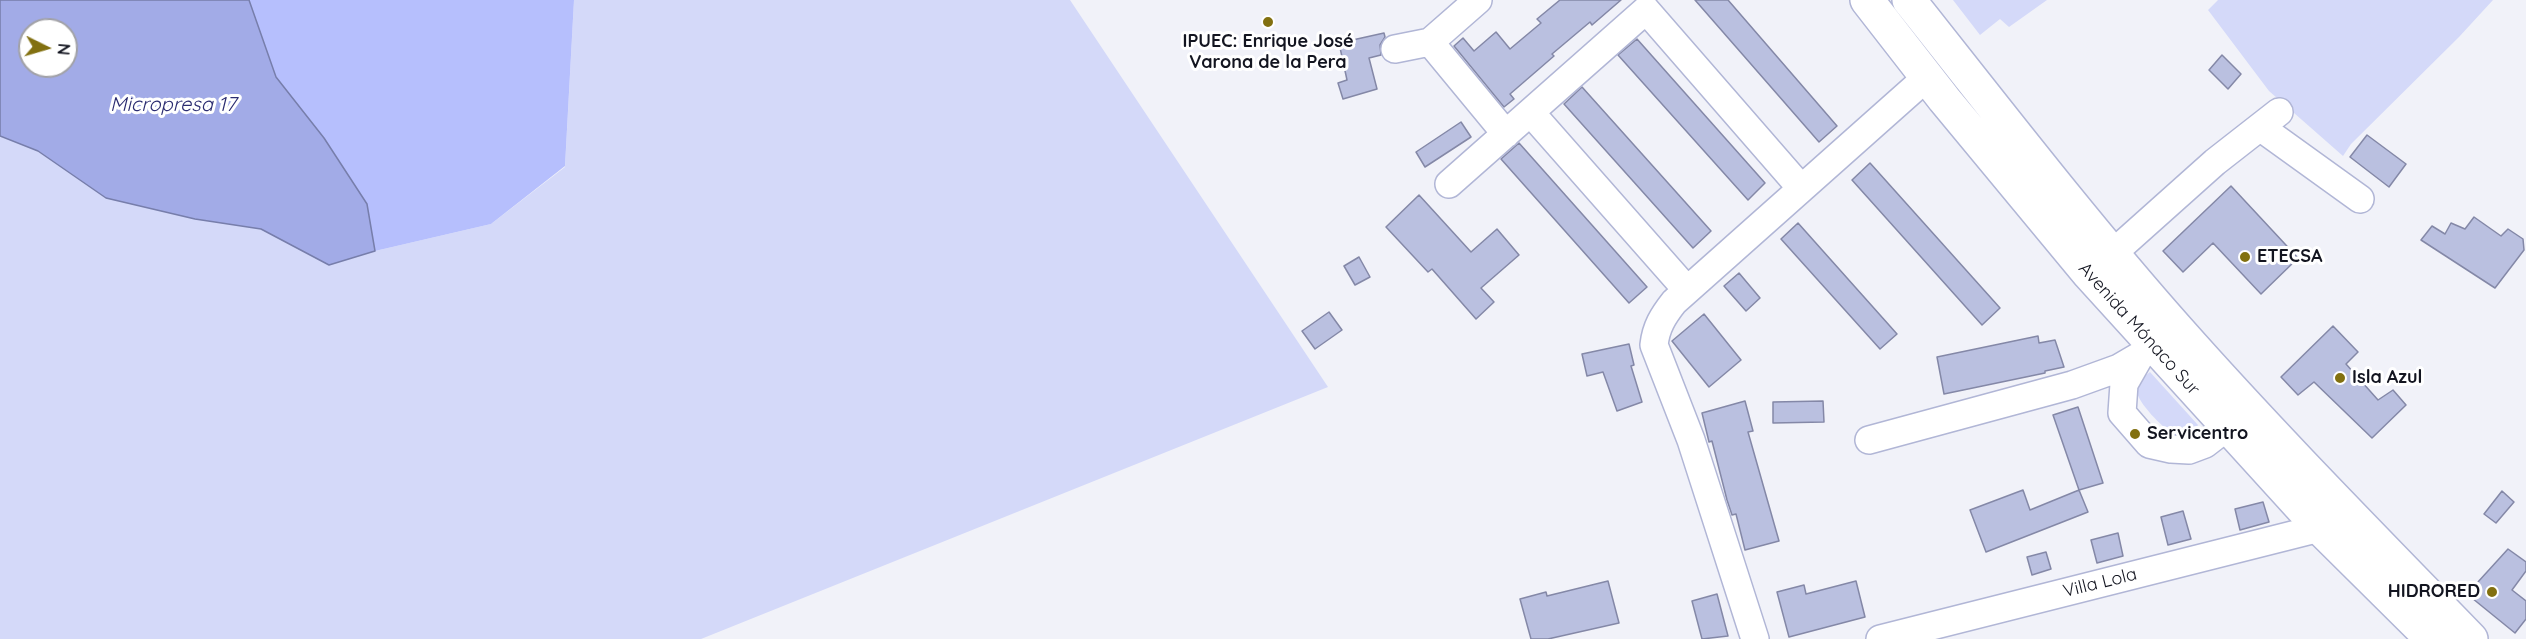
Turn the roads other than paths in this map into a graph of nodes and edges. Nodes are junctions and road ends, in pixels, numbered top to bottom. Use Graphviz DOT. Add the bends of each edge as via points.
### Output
graph roads {
  1 [pos="1478,0"];
  2 [pos="1867,0"];
  3 [pos="1909,0"];
  4 [pos="1430,42"];
  5 [pos="1395,49"];
  6 [pos="1927,77"];
  7 [pos="1531,113"];
  8 [pos="1506,134"];
  9 [pos="1449,184"];
  10 [pos="1801,188"];
  11 [pos="2360,199"];
  12 [pos="2101,264"];
  13 [pos="1687,290"];
  14 [pos="2157,344"];
  15 [pos="2227,427"];
  16 [pos="1869,440"];
  17 [pos="2356,520"];
  18 [pos="2320,528"];
  19 [pos="1755,639"];
  20 [pos="1880,639"];
  21 [pos="2432,639"];
  22 [pos="2471,639"];
  1 -- 4 [label="street"];
  2 -- 6 [label="main road, Avenida Mónaco Sur"];
  3 -- 12 [label="main road, Avenida Mónaco Sur"];
  4 -- 5 [label="street"];
  4 -- 8 [label="street"];
  6 -- 10 [label="street"];
  6 -- 12 [label="main road, Avenida Mónaco Sur"];
  7 -- 8 [label="street"];
  7 -- 10 [label="street" via="1646,10"];
  7 -- 13 [label="street"];
  8 -- 9 [label="street"];
  10 -- 13 [label="street"];
  11 -- 12 [label="street" via="2270,119 2215,162"];
  12 -- 14 [label="main road, Avenida Mónaco Sur"];
  13 -- 19 [label="street" via="1662,318 1654,345 1691,440"];
  14 -- 15 [label="main road, Avenida Mónaco Sur"];
  14 -- 15 [label="street" via="2124,384 2122,413 2149,444 2171,449 2188,450 2205,444"];
  14 -- 16 [label="street" via="2119,368 2072,386"];
  14 -- 17 [label="main road, Avenida Mónaco Sur" via="2240,399"];
  15 -- 18 [label="main road, Avenida Mónaco Sur"];
  17 -- 18 [label="main road"];
  17 -- 22 [label="main road, Avenida Mónaco Sur"];
  18 -- 20 [label="street, Villa Lola"];
  18 -- 21 [label="main road, Avenida Mónaco Sur"];
}
